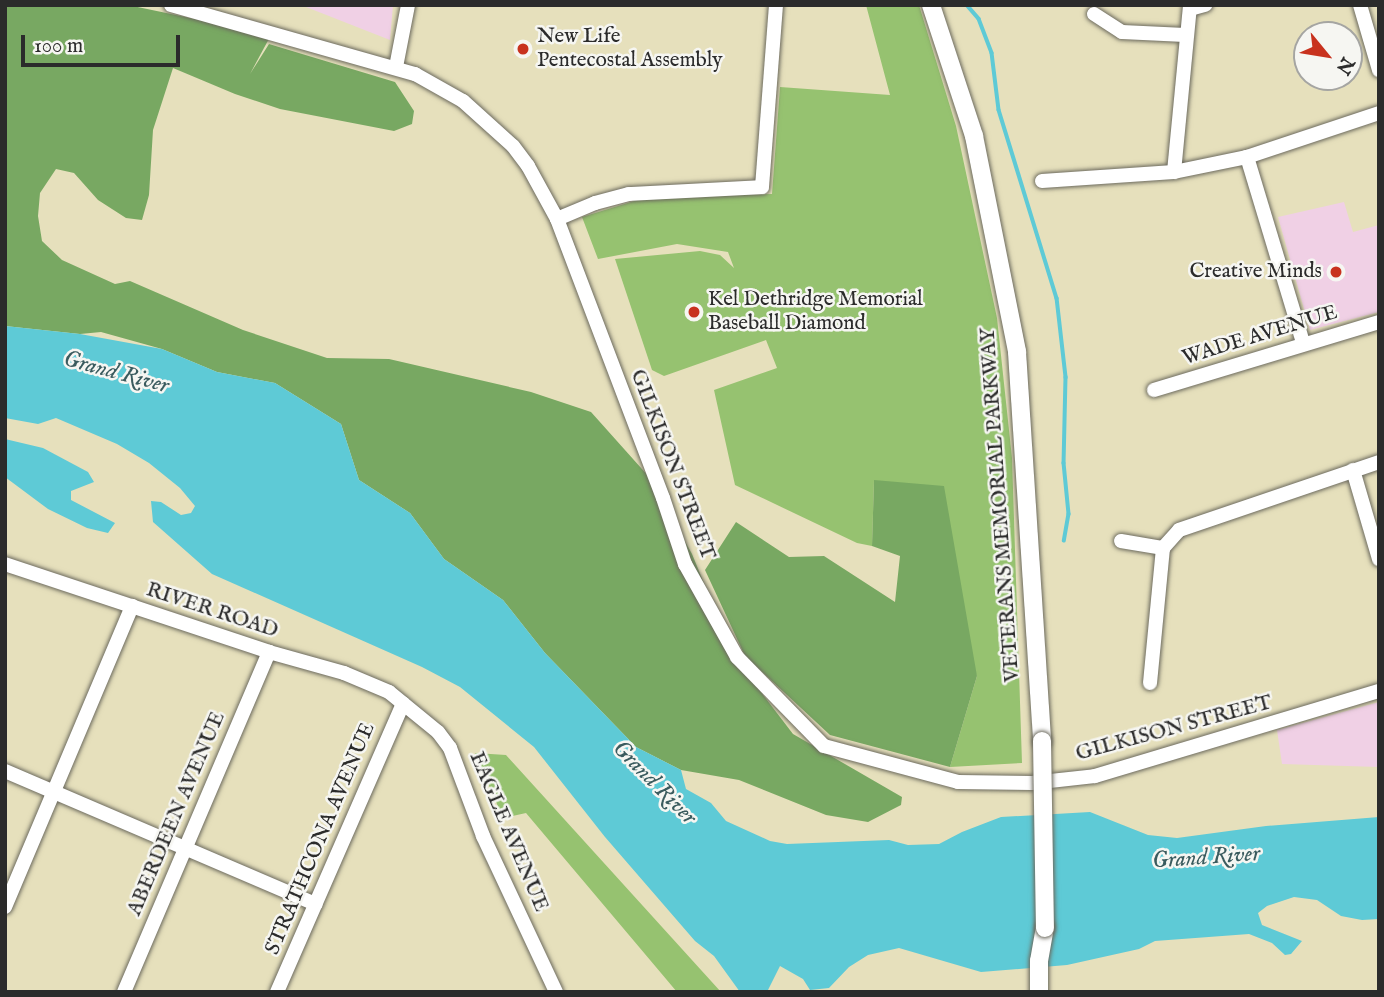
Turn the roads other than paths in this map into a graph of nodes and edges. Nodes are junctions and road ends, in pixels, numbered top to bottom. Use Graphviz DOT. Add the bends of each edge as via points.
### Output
graph roads {
  1 [pos="171,5"];
  2 [pos="408,5"];
  3 [pos="776,5"];
  4 [pos="931,5"];
  5 [pos="1205,5"];
  6 [pos="1360,5"];
  7 [pos="1190,7"];
  8 [pos="1094,14"];
  9 [pos="1185,35"];
  10 [pos="396,67"];
  11 [pos="1379,70"];
  12 [pos="1379,113"];
  13 [pos="1247,157"];
  14 [pos="1174,173"];
  15 [pos="1042,181"];
  16 [pos="556,219"];
  17 [pos="1379,322"];
  18 [pos="1303,343"];
  19 [pos="1154,390"];
  20 [pos="1379,462"];
  21 [pos="1353,470"];
  22 [pos="1121,541"];
  23 [pos="1163,548"];
  24 [pos="1379,559"];
  25 [pos="5,564"];
  26 [pos="132,606"];
  27 [pos="269,652"];
  28 [pos="1150,683"];
  29 [pos="1379,691"];
  30 [pos="402,703"];
  31 [pos="5,771"];
  32 [pos="53,793"];
  33 [pos="185,849"];
  34 [pos="316,904"];
  35 [pos="5,907"];
  36 [pos="1045,928"];
  37 [pos="124,992"];
  38 [pos="277,992"];
  39 [pos="556,992"];
  40 [pos="1039,992"];
  41 [pos="1048,992"];
  1 -- 10 [label="street, GILKISON STREET"];
  2 -- 10 [label="street"];
  3 -- 16 [label="street" via="762,187 629,194"];
  4 -- 36 [label="main road, VETERANS MEMORIAL PARKWAY, bridge" via="974,136 1017,352 1042,741"];
  5 -- 7 [label="street"];
  6 -- 11 [label="street"];
  7 -- 9 [label="street"];
  8 -- 9 [label="street" via="1122,32"];
  9 -- 14 [label="street"];
  10 -- 16 [label="street, GILKISON STREET" via="451,93 488,121 528,166"];
  12 -- 13 [label="street"];
  13 -- 14 [label="street"];
  13 -- 18 [label="street"];
  14 -- 15 [label="street"];
  16 -- 29 [label="street, GILKISON STREET" via="685,564 737,657 824,746 958,782 1032,783 1095,776"];
  17 -- 18 [label="street, WADE AVENUE"];
  18 -- 19 [label="street, WADE AVENUE"];
  20 -- 21 [label="street"];
  21 -- 23 [label="street" via="1179,530"];
  21 -- 24 [label="street"];
  22 -- 23 [label="street"];
  23 -- 28 [label="street"];
  25 -- 26 [label="street, RIVER ROAD"];
  26 -- 27 [label="street, RIVER ROAD"];
  26 -- 32 [label="street"];
  27 -- 30 [label="street, RIVER ROAD" via="373,684"];
  27 -- 33 [label="street, ABERDEEN AVENUE"];
  30 -- 34 [label="street, STRATHCONA AVENUE"];
  30 -- 39 [label="street, EAGLE AVENUE" via="450,748 483,836"];
  31 -- 32 [label="street"];
  32 -- 33 [label="street"];
  32 -- 35 [label="street"];
  33 -- 34 [label="street"];
  33 -- 37 [label="street, ABERDEEN AVENUE"];
  34 -- 38 [label="street, STRATHCONA AVENUE"];
  36 -- 40 [label="main road, VETERANS MEMORIAL PARKWAY"];
  36 -- 41 [label="main road, VETERANS MEMORIAL PARKWAY"];
}
